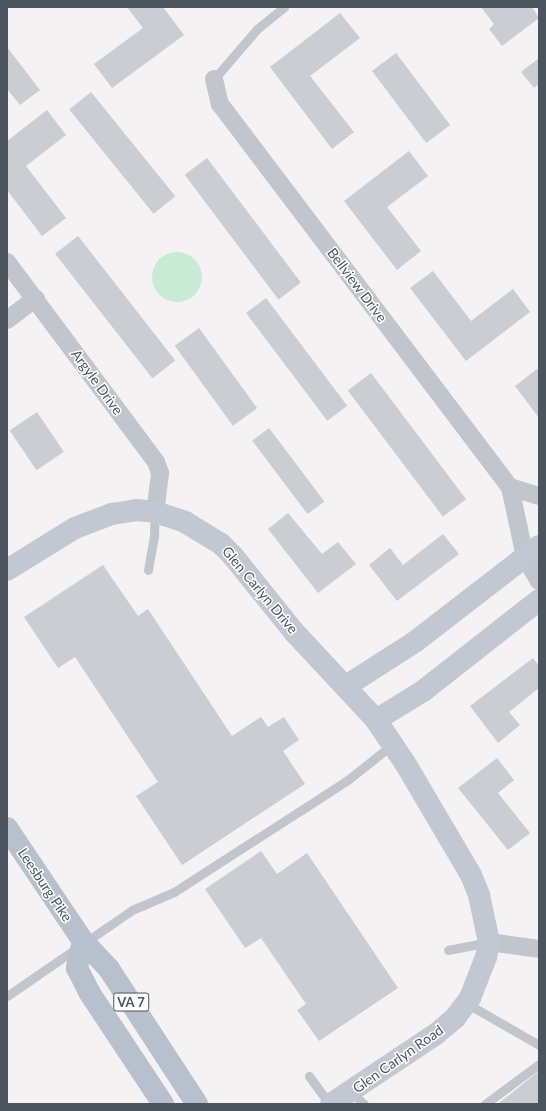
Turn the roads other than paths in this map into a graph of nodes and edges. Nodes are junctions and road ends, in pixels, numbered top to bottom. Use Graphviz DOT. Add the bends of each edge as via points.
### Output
graph roads {
  1 [pos="284,7"];
  2 [pos="214,79"];
  3 [pos="7,262"];
  4 [pos="36,298"];
  5 [pos="7,320"];
  6 [pos="510,488"];
  7 [pos="539,496"];
  8 [pos="155,512"];
  9 [pos="532,552"];
  10 [pos="7,570"];
  11 [pos="148,570"];
  12 [pos="539,581"];
  13 [pos="539,600"];
  14 [pos="346,686"];
  15 [pos="376,720"];
  16 [pos="393,744"];
  17 [pos="7,828"];
  18 [pos="83,941"];
  19 [pos="489,942"];
  20 [pos="539,949"];
  21 [pos="448,950"];
  22 [pos="7,996"];
  23 [pos="466,1003"];
  24 [pos="539,1045"];
  25 [pos="539,1064"];
  26 [pos="309,1076"];
  27 [pos="358,1098"];
  28 [pos="163,1104"];
  29 [pos="197,1104"];
  30 [pos="330,1104"];
  31 [pos="485,1104"];
  1 -- 2 [label="lane" via="257,29"];
  2 -- 6 [label="street, Bellview Drive" via="220,104"];
  3 -- 4 [label="street, Argyle Drive"];
  4 -- 5 [label="street"];
  4 -- 8 [label="street, Argyle Drive" via="156,462 160,473"];
  6 -- 7 [label="street"];
  6 -- 9 [label="street, Bellview Drive"];
  8 -- 10 [label="street, Glen Carlyn Drive" via="137,510 90,522 58,537"];
  8 -- 11 [label="lane"];
  8 -- 14 [label="street, Glen Carlyn Drive" via="185,522 221,544 295,633"];
  9 -- 12 [label="street, Bellview Drive"];
  9 -- 14 [label="street" via="416,641"];
  13 -- 15 [label="street" via="423,691"];
  14 -- 15 [label="street, Glen Carlyn Drive"];
  15 -- 16 [label="street, Glen Carlyn Drive"];
  16 -- 18 [label="lane" via="349,779 174,892 132,910"];
  16 -- 19 [label="street, Glen Carlyn Drive" via="471,875"];
  17 -- 18 [label="main road, Leesburg Pike / VA 7"];
  18 -- 22 [label="lane"];
  18 -- 28 [label="main road, VA 7" via="77,968 89,992"];
  18 -- 29 [label="main road, Leesburg Pike / VA 7" via="109,969"];
  19 -- 20 [label="street"];
  19 -- 21 [label="lane"];
  19 -- 23 [label="street, Glen Carlyn Road" via="481,974"];
  23 -- 24 [label="lane"];
  23 -- 27 [label="street, Glen Carlyn Road" via="455,1018"];
  25 -- 31 [label="lane"];
  26 -- 30 [label="lane"];
  27 -- 30 [label="street, Glen Carlyn Road"];
}
